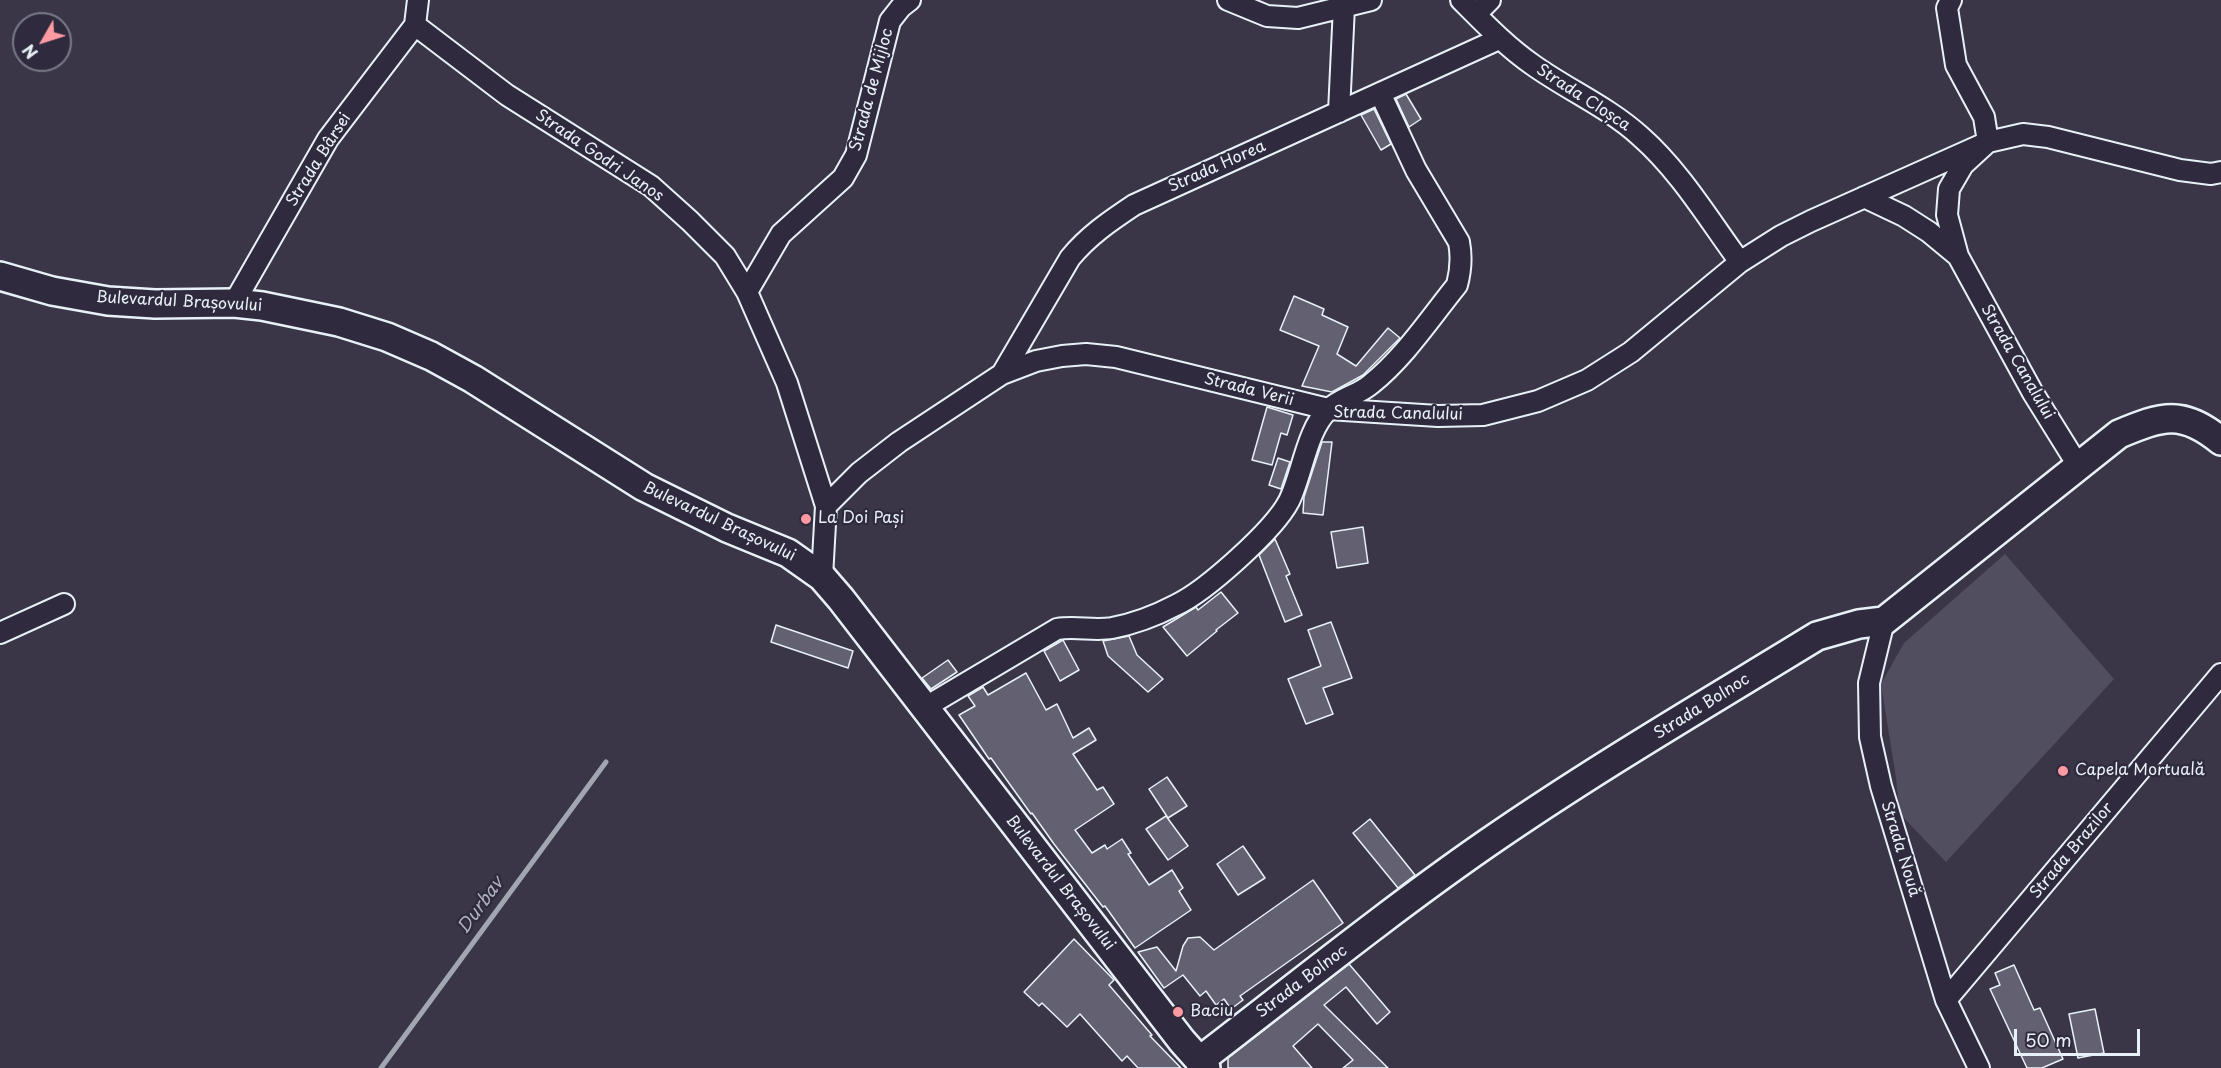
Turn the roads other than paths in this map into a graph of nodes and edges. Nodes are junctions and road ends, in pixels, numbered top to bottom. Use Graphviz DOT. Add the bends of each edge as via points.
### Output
graph roads {
  1 [pos="418,0"];
  2 [pos="910,0"];
  3 [pos="1228,0"];
  4 [pos="1371,0"];
  5 [pos="1461,0"];
  6 [pos="1490,0"];
  7 [pos="1951,0"];
  8 [pos="1344,6"];
  9 [pos="1476,14"];
  10 [pos="415,25"];
  11 [pos="1499,39"];
  12 [pos="1380,93"];
  13 [pos="1339,112"];
  14 [pos="1988,142"];
  15 [pos="2221,172"];
  16 [pos="1864,197"];
  17 [pos="1958,256"];
  18 [pos="1740,262"];
  19 [pos="0,276"];
  20 [pos="747,292"];
  21 [pos="234,303"];
  22 [pos="1002,374"];
  23 [pos="1328,409"];
  24 [pos="2221,441"];
  25 [pos="2079,467"];
  26 [pos="826,506"];
  27 [pos="822,577"];
  28 [pos="64,604"];
  29 [pos="1884,621"];
  30 [pos="0,633"];
  31 [pos="2221,674"];
  32 [pos="924,708"];
  33 [pos="1946,1000"];
  34 [pos="1202,1064"];
  35 [pos="1978,1068"];
  1 -- 10 [label="street"];
  2 -- 20 [label="street, Strada de Mijloc" via="890,21 856,155 843,178 781,234"];
  3 -- 8 [label="street" via="1268,16 1298,18"];
  4 -- 8 [label="street"];
  5 -- 9 [label="street, Strada Cloșca"];
  6 -- 9 [label="street"];
  7 -- 14 [label="street" via="1947,8 1956,65 1984,117"];
  8 -- 13 [label="street"];
  9 -- 11 [label="street, Strada Cloșca"];
  10 -- 20 [label="street, Strada Godri Janos" via="507,95 651,186 725,256"];
  10 -- 21 [label="street, Strada Bârsei" via="328,139"];
  11 -- 12 [label="street, Strada Horea"];
  11 -- 18 [label="street, Strada Cloșca" via="1641,136 1675,172"];
  12 -- 13 [label="street, Strada Horea"];
  12 -- 23 [label="street" via="1416,171 1459,242 1461,270 1457,285 1387,371"];
  13 -- 22 [label="street, Strada Horea" via="1134,205 1101,227 1070,258"];
  14 -- 15 [label="street, Strada Canalului" via="2023,134 2048,137 2180,170"];
  14 -- 16 [label="street, Strada Canalului"];
  14 -- 17 [label="street, Strada Canalului" via="1963,165 1949,189 1947,215"];
  16 -- 17 [label="street, Strada Canalului" via="1929,231"];
  16 -- 18 [label="street, Strada Canalului" via="1781,236"];
  17 -- 25 [label="street, Strada Canalului" via="2033,393"];
  18 -- 23 [label="street, Strada Canalului" via="1631,352 1587,380 1538,401 1484,415"];
  19 -- 21 [label="main road, Bulevardul Brașovului" via="108,301"];
  20 -- 26 [label="street, Strada Godri Janos" via="787,383"];
  21 -- 27 [label="main road, Bulevardul Brașovului" via="339,322 431,356 512,402 644,487 689,511 788,553"];
  22 -- 23 [label="street, Strada Verii" via="1062,356 1116,357"];
  22 -- 26 [label="street, Strada Verii" via="891,448"];
  23 -- 32 [label="street, Strada Canalului" via="1279,516 1252,546 1190,597 1162,612 1119,626 1058,629"];
  24 -- 25 [label="main road, Strada Bolnoc" via="2190,420 2151,421 2119,434"];
  25 -- 29 [label="main road, Strada Bolnoc"];
  26 -- 27 [label="street, Strada Godri Janos"];
  27 -- 32 [label="main road, Bulevardul Brașovului"];
  28 -- 30 [label="street"];
  29 -- 33 [label="street, Strada Nouă" via="1869,683 1870,737 1881,786"];
  29 -- 34 [label="main road, Strada Bolnoc" via="1817,636 1579,782 1419,893"];
  31 -- 33 [label="street, Strada Brazilor"];
  32 -- 34 [label="main road, Bulevardul Brașovului"];
  33 -- 35 [label="street, Strada Nouă"];
}
